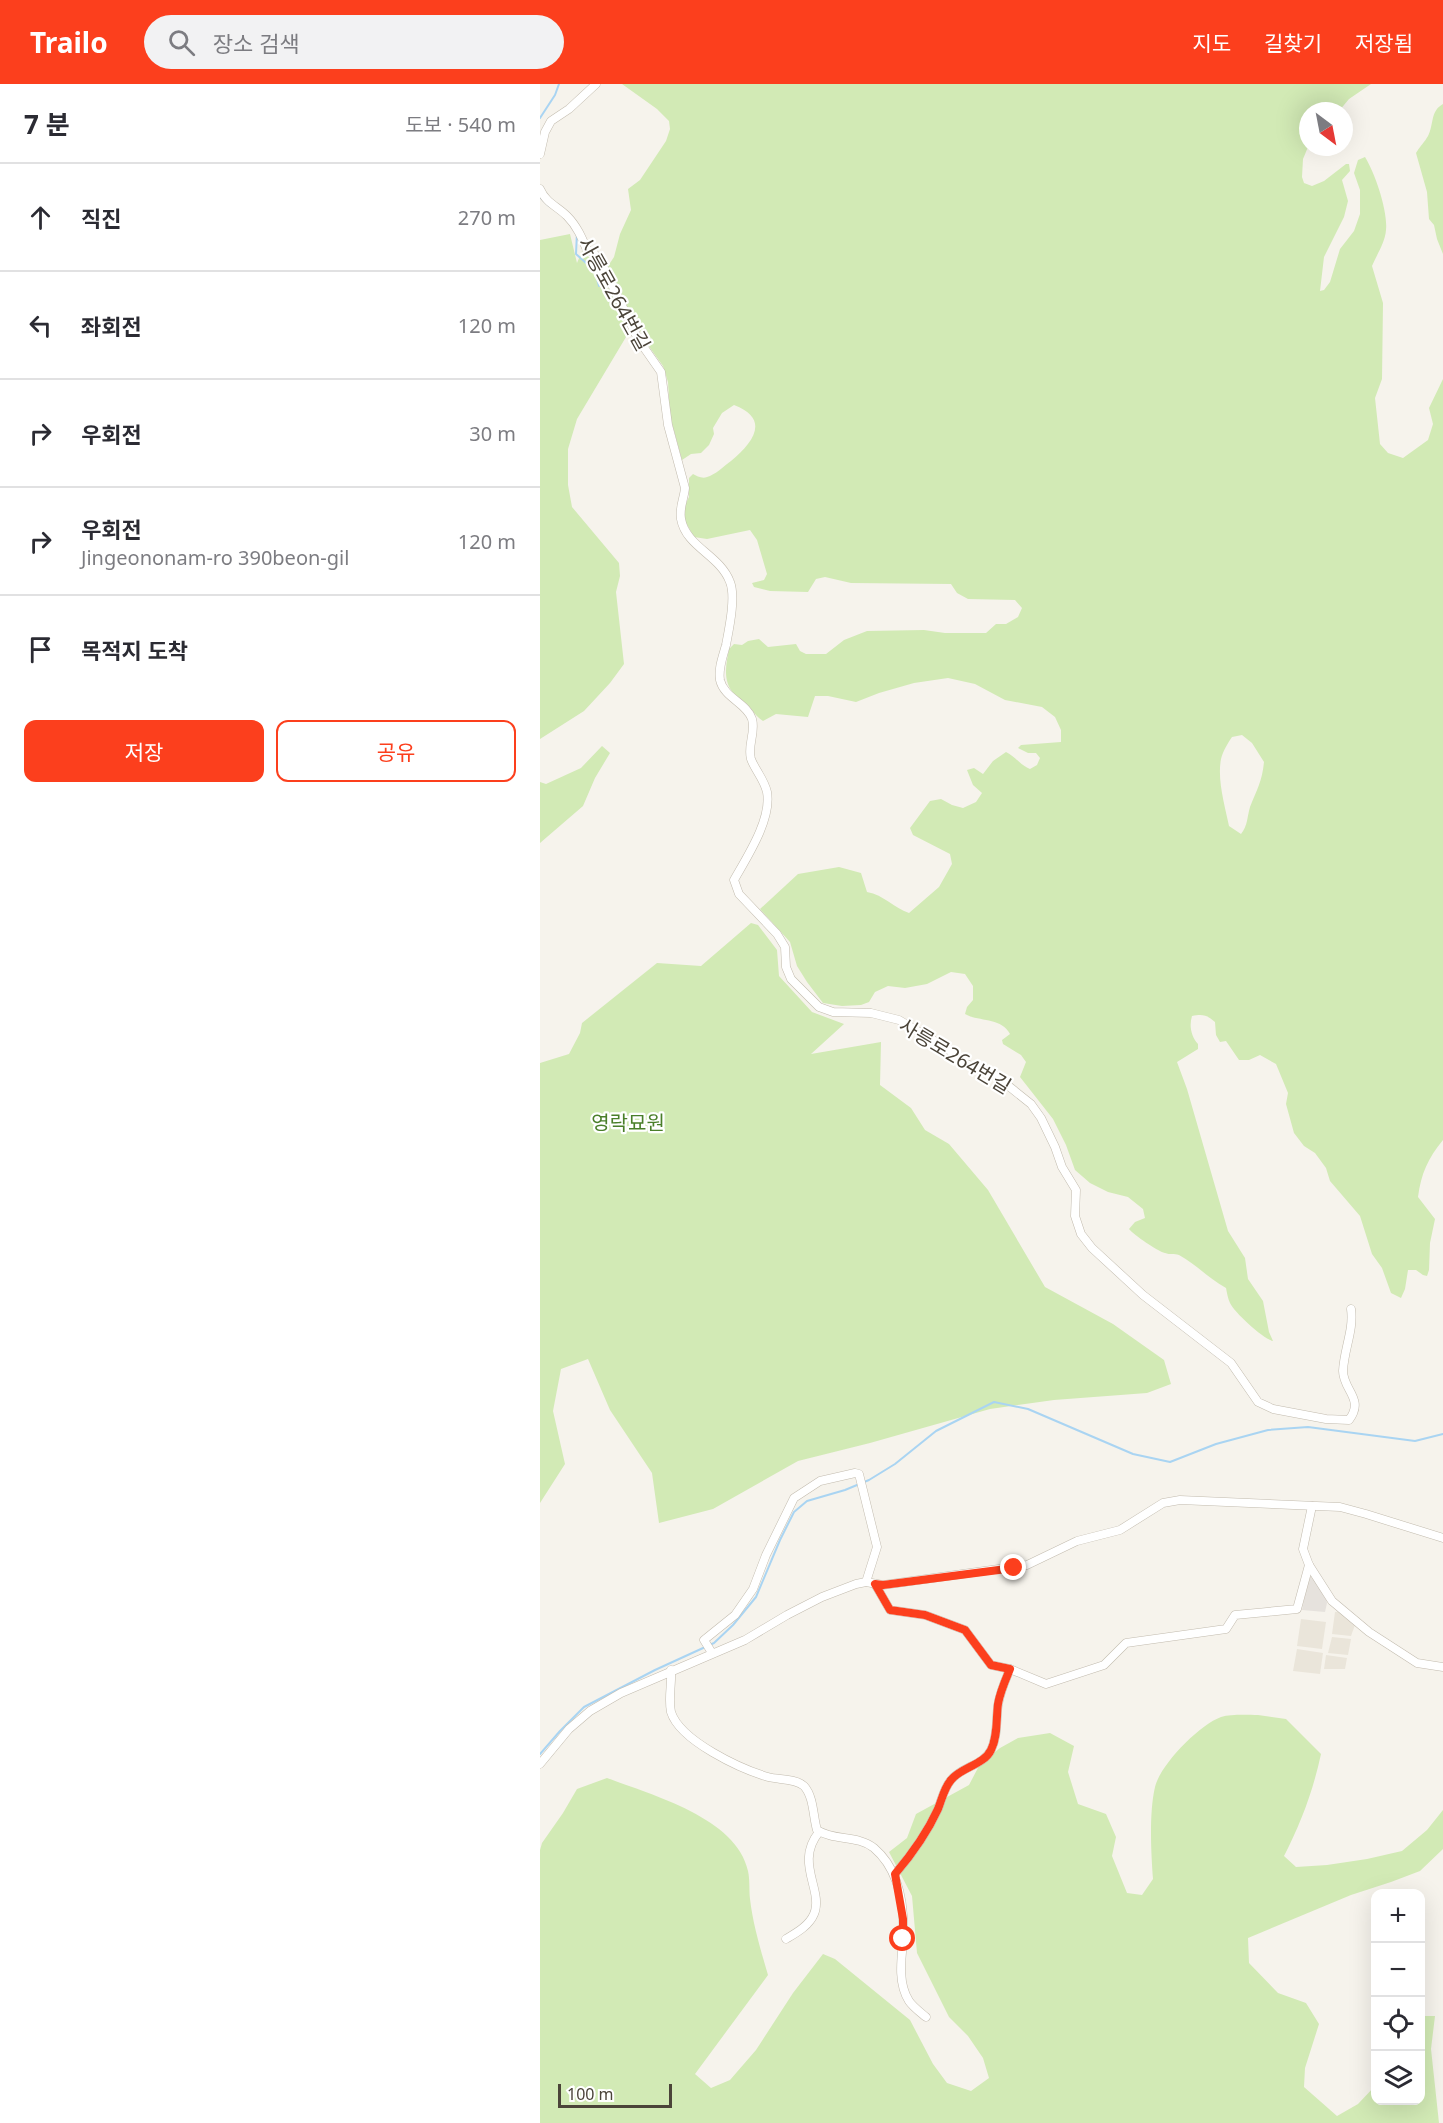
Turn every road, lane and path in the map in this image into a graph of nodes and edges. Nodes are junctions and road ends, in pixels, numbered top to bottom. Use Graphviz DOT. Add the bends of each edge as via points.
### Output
graph roads {
  1 [pos="596,84"];
  2 [pos="540,154"];
  3 [pos="540,189"];
  4 [pos="1351,1309"];
  5 [pos="1312,1506"];
  6 [pos="1443,1538"];
  7 [pos="1309,1565"];
  8 [pos="870,1583"];
  9 [pos="711,1652"];
  10 [pos="1443,1667"];
  11 [pos="1010,1669"];
  12 [pos="671,1670"];
  13 [pos="540,1764"];
  14 [pos="819,1832"];
  15 [pos="895,1874"];
  16 [pos="786,1939"];
  17 [pos="926,2017"];
  1 -- 2 [label="street" via="551,122"];
  3 -- 4 [label="street, 사릉로264번길" via="548,202 576,225 587,250 602,264 638,339 661,372 668,425 685,488 681,521 692,541 726,572 731,585 720,681 752,720 751,759 766,790 768,804 735,880 739,894 785,947 786,967 792,979 819,1007 899,1020 964,1063 996,1076 1031,1104 1076,1190 1075,1216 1080,1234 1143,1295 1232,1362 1258,1402 1273,1409 1349,1420 1355,1401 1343,1372 1352,1327"];
  5 -- 6 [label="street" via="1366,1514"];
  5 -- 7 [label="street" via="1303,1549"];
  5 -- 8 [label="street" via="1203,1500 1163,1503 1120,1530 1077,1541 1027,1565 883,1585"];
  7 -- 10 [label="street" via="1332,1601 1369,1632 1417,1663"];
  7 -- 11 [label="street" via="1297,1608 1235,1616 1226,1629 1125,1643 1104,1665 1046,1684"];
  8 -- 9 [label="street" via="822,1597 745,1640"];
  8 -- 9 [label="street" via="877,1547 859,1474 820,1480 794,1498 753,1590 735,1615 704,1640"];
  8 -- 11 [label="street" via="890,1610 925,1615 965,1630 991,1665"];
  9 -- 12 [label="street"];
  11 -- 15 [label="street" via="989,1753 951,1779 923,1836"];
  12 -- 13 [label="street" via="590,1711"];
  12 -- 14 [label="street" via="670,1708 675,1720 692,1738 728,1761 756,1774 804,1787"];
  14 -- 15 [label="street" via="870,1846"];
  14 -- 16 [label="street" via="808,1856 813,1916"];
  15 -- 17 [label="street" via="903,1919 902,1978 908,1999"];
}
